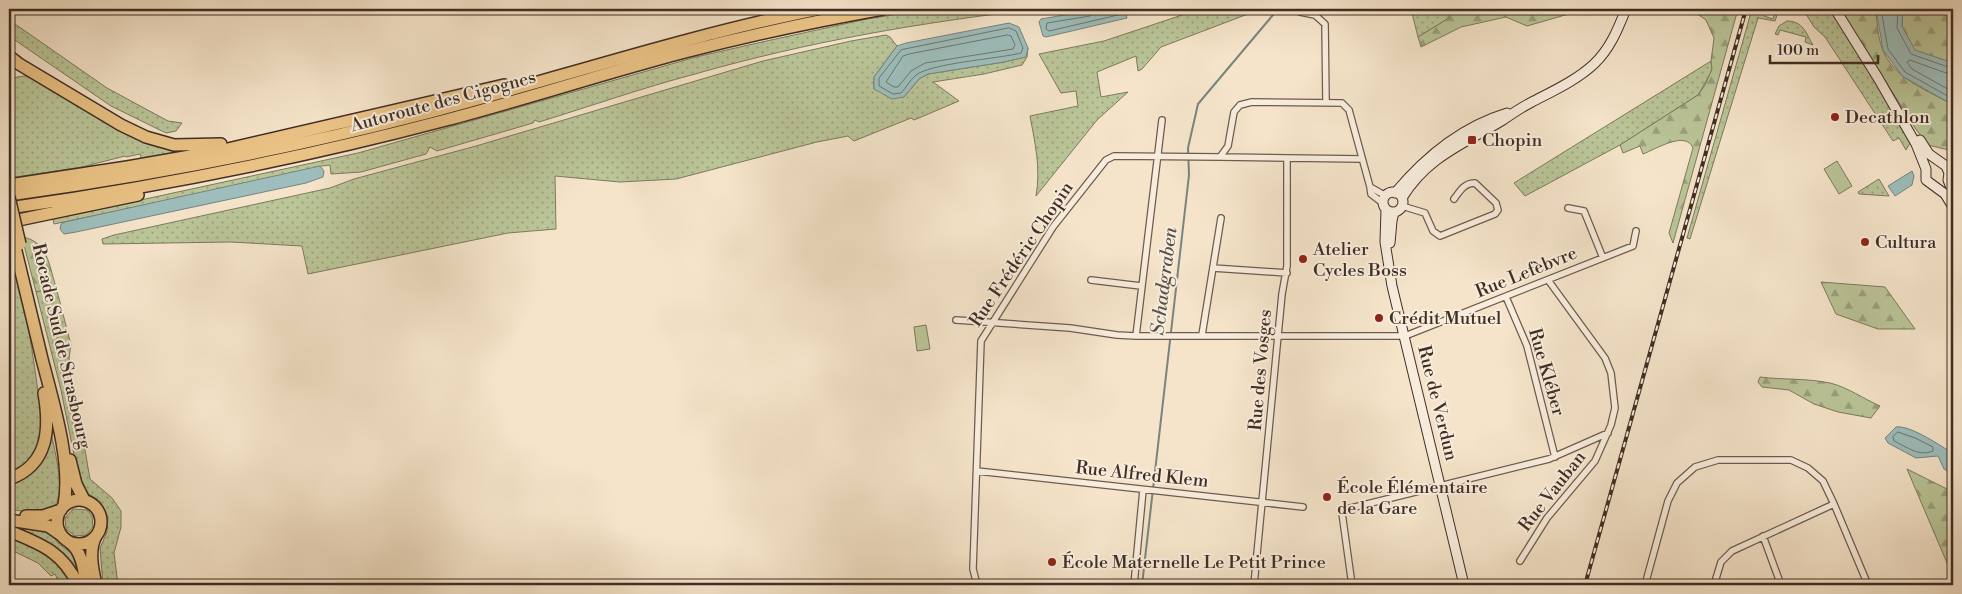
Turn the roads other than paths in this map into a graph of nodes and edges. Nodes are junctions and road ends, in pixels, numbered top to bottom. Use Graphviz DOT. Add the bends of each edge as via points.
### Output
graph roads {
  1 [pos="819,9"];
  2 [pos="883,9"];
  3 [pos="1626,9"];
  4 [pos="1835,9"];
  5 [pos="1300,12"];
  6 [pos="9,56"];
  7 [pos="601,64"];
  8 [pos="1326,102"];
  9 [pos="1894,106"];
  10 [pos="1162,120"];
  11 [pos="306,131"];
  12 [pos="1158,156"];
  13 [pos="1220,157"];
  14 [pos="1287,158"];
  15 [pos="1362,159"];
  16 [pos="1940,162"];
  17 [pos="248,167"];
  18 [pos="1926,169"];
  19 [pos="1948,180"];
  20 [pos="9,185"];
  21 [pos="1936,186"];
  22 [pos="1953,193"];
  23 [pos="9,196"];
  24 [pos="1454,199"];
  25 [pos="1393,203"];
  26 [pos="1953,207"];
  27 [pos="9,208"];
  28 [pos="1568,208"];
  29 [pos="1221,218"];
  30 [pos="9,222"];
  31 [pos="1636,231"];
  32 [pos="17,244"];
  33 [pos="1603,258"];
  34 [pos="1213,268"];
  35 [pos="1287,273"];
  36 [pos="1091,280"];
  37 [pos="1548,280"];
  38 [pos="1141,286"];
  39 [pos="1506,297"];
  40 [pos="31,316"];
  41 [pos="956,320"];
  42 [pos="994,322"];
  43 [pos="1202,335"];
  44 [pos="1136,336"];
  45 [pos="1279,336"];
  46 [pos="1405,336"];
  47 [pos="1608,433"];
  48 [pos="1555,457"];
  49 [pos="977,471"];
  50 [pos="9,479"];
  51 [pos="1440,485"];
  52 [pos="1143,490"];
  53 [pos="84,500"];
  54 [pos="1263,502"];
  55 [pos="1834,504"];
  56 [pos="1303,506"];
  57 [pos="62,508"];
  58 [pos="9,514"];
  59 [pos="9,520"];
  60 [pos="9,531"];
  61 [pos="96,536"];
  62 [pos="1763,536"];
  63 [pos="65,538"];
  64 [pos="1520,561"];
  65 [pos="78,585"];
  66 [pos="86,585"];
  67 [pos="96,585"];
  68 [pos="977,585"];
  69 [pos="1134,585"];
  70 [pos="1254,585"];
  71 [pos="1352,585"];
  72 [pos="1464,585"];
  73 [pos="1645,585"];
  74 [pos="1714,585"];
  75 [pos="1781,585"];
  76 [pos="1868,585"];
  1 -- 7 [label="highway, Autoroute des Cigognes" via="708,34"];
  2 -- 17 [label="highway, Autoroute des Cigognes" via="717,44 445,120"];
  3 -- 25 [label="main road" via="1617,32 1594,64 1536,100 1498,115 1446,144 1416,168"];
  4 -- 9 [label="main road"];
  5 -- 8 [label="street" via="1322,19 1326,28"];
  6 -- 11 [label="highway" via="121,125 161,143 189,146 219,144"];
  7 -- 11 [label="highway"];
  7 -- 23 [label="highway, Autoroute des Cigognes" via="378,126 215,162"];
  8 -- 13 [label="street" via="1252,102 1240,105 1234,112 1228,146"];
  8 -- 15 [label="street" via="1342,103 1349,110"];
  9 -- 16 [label="main road" via="1929,154"];
  9 -- 18 [label="main road"];
  10 -- 12 [label="street"];
  11 -- 20 [label="highway" via="181,158"];
  12 -- 13 [label="street, Rue Frédéric Chopin"];
  12 -- 38 [label="street"];
  12 -- 42 [label="street, Rue Frédéric Chopin" via="1114,156 1106,160 1053,227"];
  13 -- 14 [label="street, Rue Frédéric Chopin"];
  14 -- 15 [label="street, Rue Frédéric Chopin"];
  14 -- 35 [label="street, Rue des Vosges"];
  15 -- 25 [label="street" via="1370,187"];
  16 -- 18 [label="main road" via="1932,163"];
  16 -- 19 [label="main road" via="1948,170"];
  17 -- 27 [label="highway, Autoroute des Cigognes"];
  17 -- 30 [label="highway" via="208,180"];
  18 -- 21 [label="main road" via="1926,180"];
  19 -- 21 [label="main road"];
  19 -- 22 [label="main road"];
  21 -- 26 [label="main road"];
  23 -- 32 [label="highway, Rocade Sud de Strasbourg, bridge"];
  24 -- 25 [label="street" via="1463,187 1475,183 1496,203 1498,210 1440,236 1433,231 1425,213"];
  25 -- 46 [label="main road, Rue de Verdun" via="1385,242"];
  28 -- 33 [label="street, Rue Lefèbvre" via="1584,211"];
  29 -- 34 [label="street"];
  30 -- 32 [label="highway, Rocade Sud de Strasbourg"];
  31 -- 33 [label="street, Rue Lefèbvre" via="1633,246"];
  32 -- 40 [label="highway, Rocade Sud de Strasbourg"];
  32 -- 53 [label="highway, Rocade Sud de Strasbourg" via="50,367 73,475"];
  33 -- 37 [label="street, Rue Lefèbvre"];
  34 -- 35 [label="street"];
  34 -- 43 [label="street"];
  35 -- 45 [label="street, Rue des Vosges"];
  36 -- 38 [label="street"];
  37 -- 39 [label="street, Rue Lefèbvre"];
  37 -- 47 [label="street, Rue Vauban" via="1609,366 1616,408"];
  38 -- 44 [label="street"];
  39 -- 46 [label="street, Rue Lefèbvre"];
  39 -- 48 [label="street, Rue Kléber" via="1527,346"];
  40 -- 50 [label="highway" via="46,403 47,433 36,459 26,470"];
  40 -- 57 [label="highway, Rocade Sud de Strasbourg" via="57,417 65,465 66,491"];
  41 -- 42 [label="street"];
  42 -- 44 [label="street"];
  42 -- 49 [label="street, Rue Frédéric Chopin" via="981,341"];
  43 -- 44 [label="street"];
  43 -- 45 [label="street"];
  45 -- 46 [label="street"];
  45 -- 54 [label="street, Rue des Vosges"];
  46 -- 51 [label="main road, Rue de Verdun"];
  47 -- 48 [label="street"];
  47 -- 64 [label="street, Rue Vauban" via="1595,461 1547,518"];
  48 -- 51 [label="street"];
  49 -- 52 [label="street, Rue Alfred Klem"];
  49 -- 68 [label="street, Rue Frédéric Chopin" via="973,569"];
  51 -- 71 [label="street" via="1356,506 1342,513"];
  51 -- 72 [label="main road, Rue de Verdun"];
  52 -- 54 [label="street, Rue Alfred Klem"];
  52 -- 69 [label="street"];
  53 -- 57 [label="highway"];
  53 -- 61 [label="highway" via="100,514 101,527"];
  54 -- 56 [label="street, Rue Alfred Klem"];
  54 -- 70 [label="street, Rue des Vosges"];
  55 -- 62 [label="street"];
  55 -- 73 [label="street" via="1823,481 1808,468 1790,460 1718,460 1695,467 1677,483 1668,501"];
  55 -- 76 [label="street"];
  57 -- 58 [label="highway" via="43,516"];
  57 -- 63 [label="highway" via="57,522"];
  59 -- 63 [label="highway" via="48,526"];
  60 -- 65 [label="highway" via="40,544 61,558"];
  61 -- 63 [label="highway" via="81,544"];
  61 -- 67 [label="highway" via="92,552"];
  62 -- 74 [label="street" via="1732,550 1721,562"];
  62 -- 75 [label="street"];
  63 -- 66 [label="highway" via="74,545 80,557"];
}
